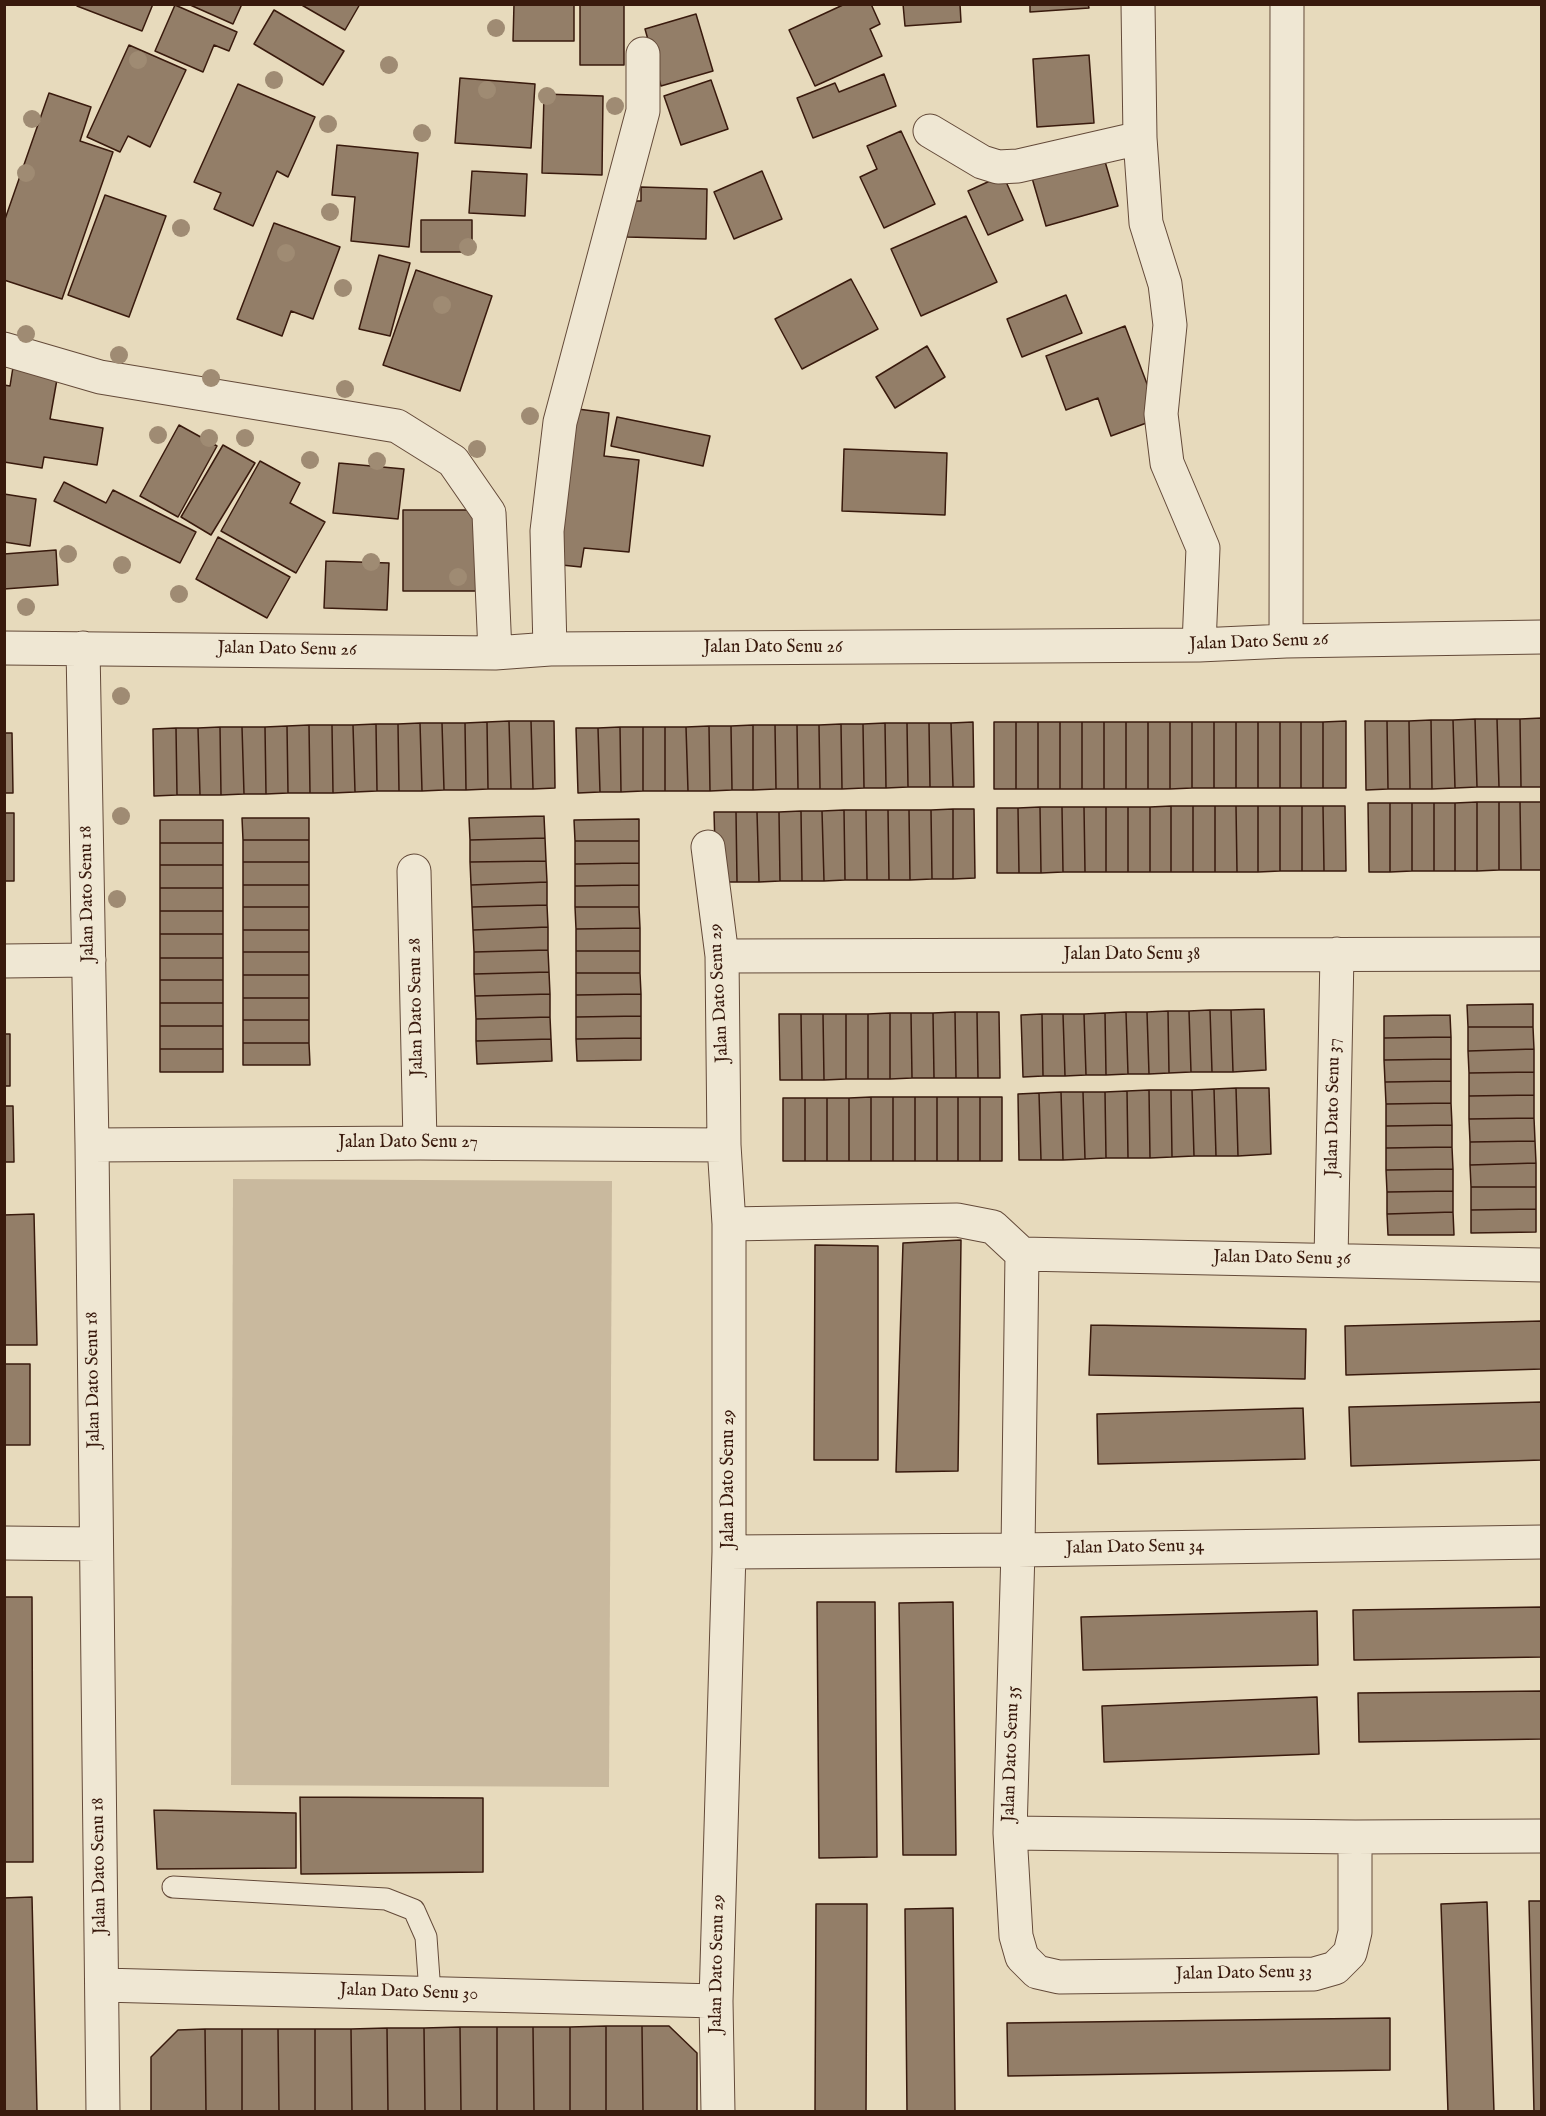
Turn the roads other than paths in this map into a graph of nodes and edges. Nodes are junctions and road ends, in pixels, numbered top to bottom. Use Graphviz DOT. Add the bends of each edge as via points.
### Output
graph roads {
  1 [pos="1138,4"];
  2 [pos="1287,4"];
  3 [pos="643,54"];
  4 [pos="930,130"];
  5 [pos="1140,138"];
  6 [pos="4,349"];
  7 [pos="1542,637"];
  8 [pos="1286,641"];
  9 [pos="1199,645"];
  10 [pos="4,648"];
  11 [pos="83,648"];
  12 [pos="550,649"];
  13 [pos="495,653"];
  14 [pos="708,847"];
  15 [pos="414,871"];
  16 [pos="1337,954"];
  17 [pos="1542,954"];
  18 [pos="722,956"];
  19 [pos="89,960"];
  20 [pos="4,961"];
  21 [pos="420,1143"];
  22 [pos="92,1145"];
  23 [pos="724,1145"];
  24 [pos="729,1224"];
  25 [pos="1022,1254"];
  26 [pos="1331,1260"];
  27 [pos="1542,1265"];
  28 [pos="1542,1542"];
  29 [pos="4,1544"];
  30 [pos="96,1544"];
  31 [pos="1018,1550"];
  32 [pos="729,1552"];
  33 [pos="1010,1833"];
  34 [pos="1542,1836"];
  35 [pos="1354,1837"];
  36 [pos="173,1887"];
  37 [pos="1022,1957"];
  38 [pos="102,1984"];
  39 [pos="430,1993"];
  40 [pos="716,2001"];
  41 [pos="103,2112"];
  42 [pos="718,2112"];
  1 -- 5 [label="street"];
  2 -- 8 [label="street"];
  3 -- 12 [label="street" via="643,111 560,422 547,531"];
  4 -- 5 [label="street" via="982,162 998,167 1018,166"];
  5 -- 9 [label="street" via="1146,223 1165,284 1170,325 1161,414 1167,463 1203,548"];
  6 -- 13 [label="street" via="100,377 397,426 453,461 489,513"];
  7 -- 8 [label="street, Jalan Dato Senu 26"];
  8 -- 9 [label="street, Jalan Dato Senu 26"];
  9 -- 12 [label="street, Jalan Dato Senu 26"];
  10 -- 11 [label="street, Jalan Dato Senu 26"];
  11 -- 13 [label="street, Jalan Dato Senu 26"];
  11 -- 19 [label="street, Jalan Dato Senu 18"];
  12 -- 13 [label="street, Jalan Dato Senu 26"];
  14 -- 18 [label="street, Jalan Dato Senu 29"];
  15 -- 21 [label="street, Jalan Dato Senu 28"];
  16 -- 17 [label="street, Jalan Dato Senu 38"];
  16 -- 18 [label="street, Jalan Dato Senu 38"];
  16 -- 26 [label="street, Jalan Dato Senu 37"];
  18 -- 23 [label="street, Jalan Dato Senu 29"];
  19 -- 20 [label="street"];
  19 -- 22 [label="street, Jalan Dato Senu 18"];
  21 -- 22 [label="street, Jalan Dato Senu 27"];
  21 -- 23 [label="street, Jalan Dato Senu 27"];
  22 -- 30 [label="street, Jalan Dato Senu 18"];
  23 -- 24 [label="street, Jalan Dato Senu 29"];
  24 -- 25 [label="street" via="957,1220 993,1227"];
  24 -- 32 [label="street, Jalan Dato Senu 29"];
  25 -- 26 [label="street, Jalan Dato Senu 36"];
  25 -- 31 [label="street"];
  26 -- 27 [label="street, Jalan Dato Senu 36"];
  28 -- 31 [label="street, Jalan Dato Senu 34"];
  29 -- 30 [label="street"];
  30 -- 38 [label="street, Jalan Dato Senu 18"];
  31 -- 32 [label="street, Jalan Dato Senu 34"];
  31 -- 33 [label="street, Jalan Dato Senu 35"];
  32 -- 40 [label="street, Jalan Dato Senu 29"];
  33 -- 35 [label="street"];
  33 -- 37 [label="street, Jalan Dato Senu 35" via="1016,1936"];
  34 -- 35 [label="street"];
  35 -- 37 [label="street, Jalan Dato Senu 33" via="1355,1932 1350,1953 1335,1968 1314,1974 1059,1977 1037,1972"];
  36 -- 39 [label="lane" via="386,1899 414,1910 426,1937"];
  38 -- 39 [label="street, Jalan Dato Senu 30"];
  38 -- 41 [label="street, Jalan Dato Senu 18"];
  39 -- 40 [label="street, Jalan Dato Senu 30"];
  40 -- 42 [label="street, Jalan Dato Senu 29"];
}
